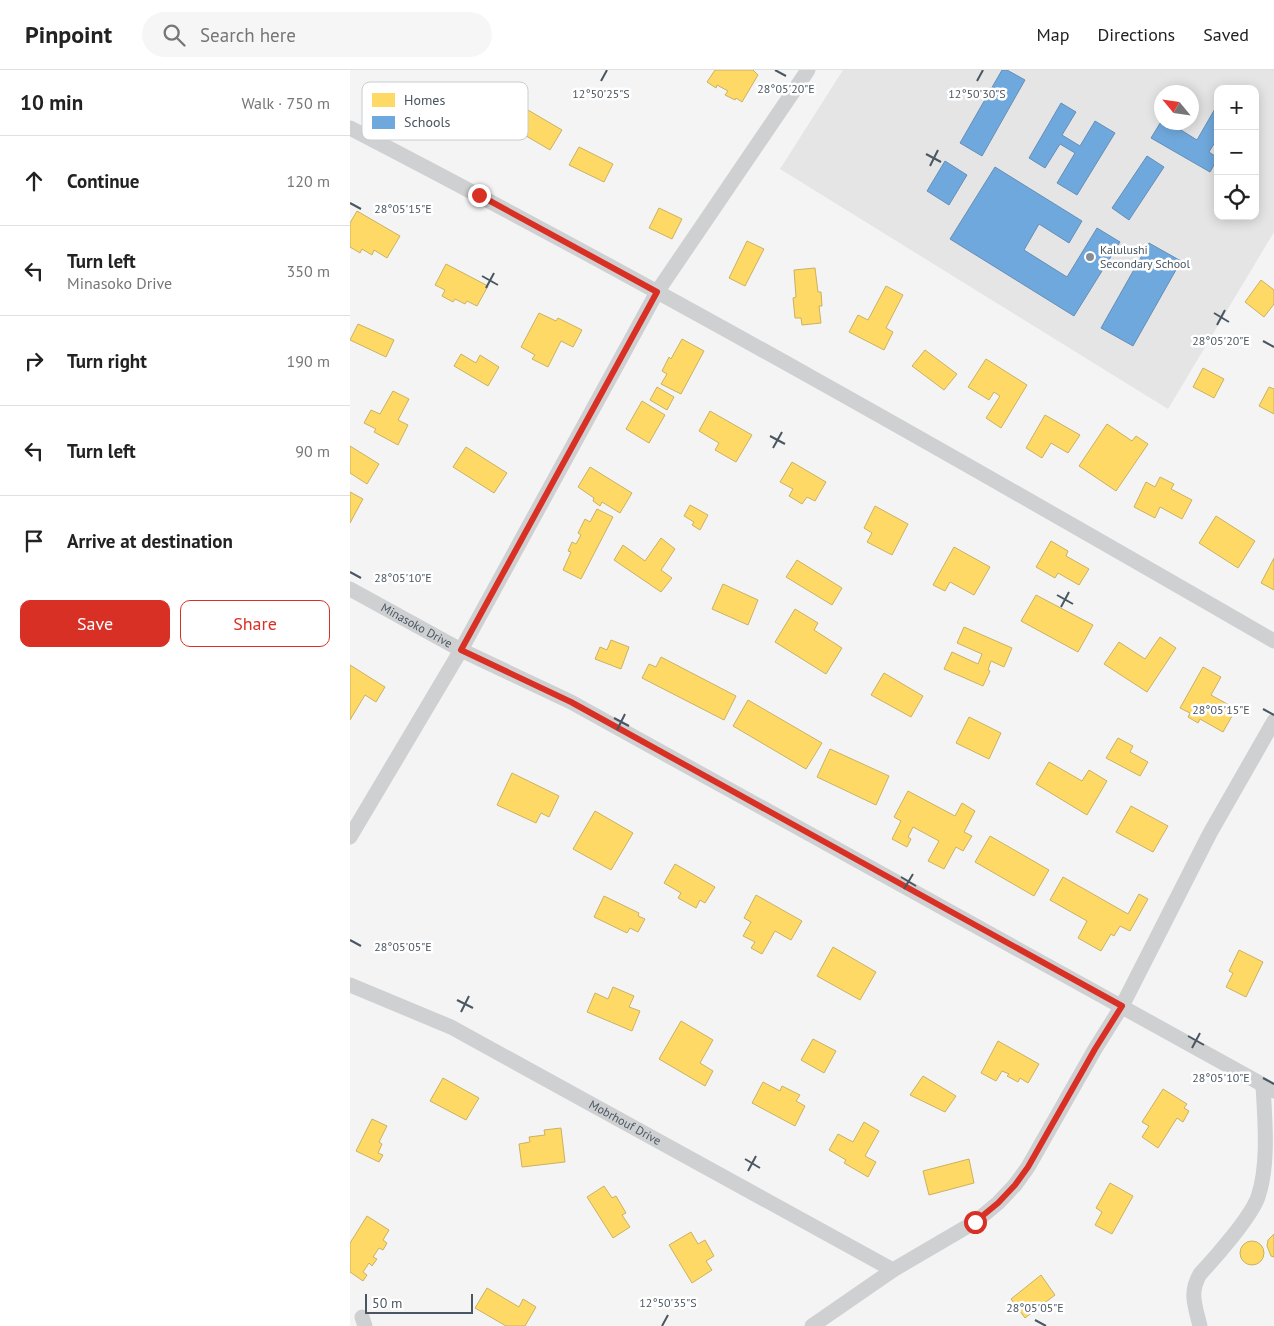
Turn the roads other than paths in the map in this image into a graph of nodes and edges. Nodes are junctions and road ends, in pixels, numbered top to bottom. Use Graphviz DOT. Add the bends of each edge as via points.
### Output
graph roads {
  1 [pos="808,70"];
  2 [pos="350,128"];
  3 [pos="362,134"];
  4 [pos="373,140"];
  5 [pos="657,292"];
  6 [pos="350,589"];
  7 [pos="1274,641"];
  8 [pos="461,650"];
  9 [pos="1274,722"];
  10 [pos="350,837"];
  11 [pos="350,985"];
  12 [pos="1122,1006"];
  13 [pos="1269,1089"];
  14 [pos="893,1270"];
  15 [pos="812,1326"];
  16 [pos="1200,1326"];
  1 -- 5 [label="street"];
  2 -- 3 [label="street"];
  4 -- 5 [label="street"];
  5 -- 7 [label="street" via="945,451"];
  5 -- 8 [label="street"];
  6 -- 8 [label="street, Minasoko Drive"];
  8 -- 10 [label="street"];
  8 -- 12 [label="street, Minasoko Drive" via="571,702"];
  9 -- 12 [label="street" via="1210,833"];
  11 -- 14 [label="street, Mobrhouf Drive" via="451,1027"];
  12 -- 13 [label="street, Minasoko Drive"];
  12 -- 14 [label="street" via="1015,1185 975,1222"];
  13 -- 16 [label="street" via="1262,1182 1247,1216 1194,1284 1193,1296"];
  14 -- 15 [label="street"];
}
